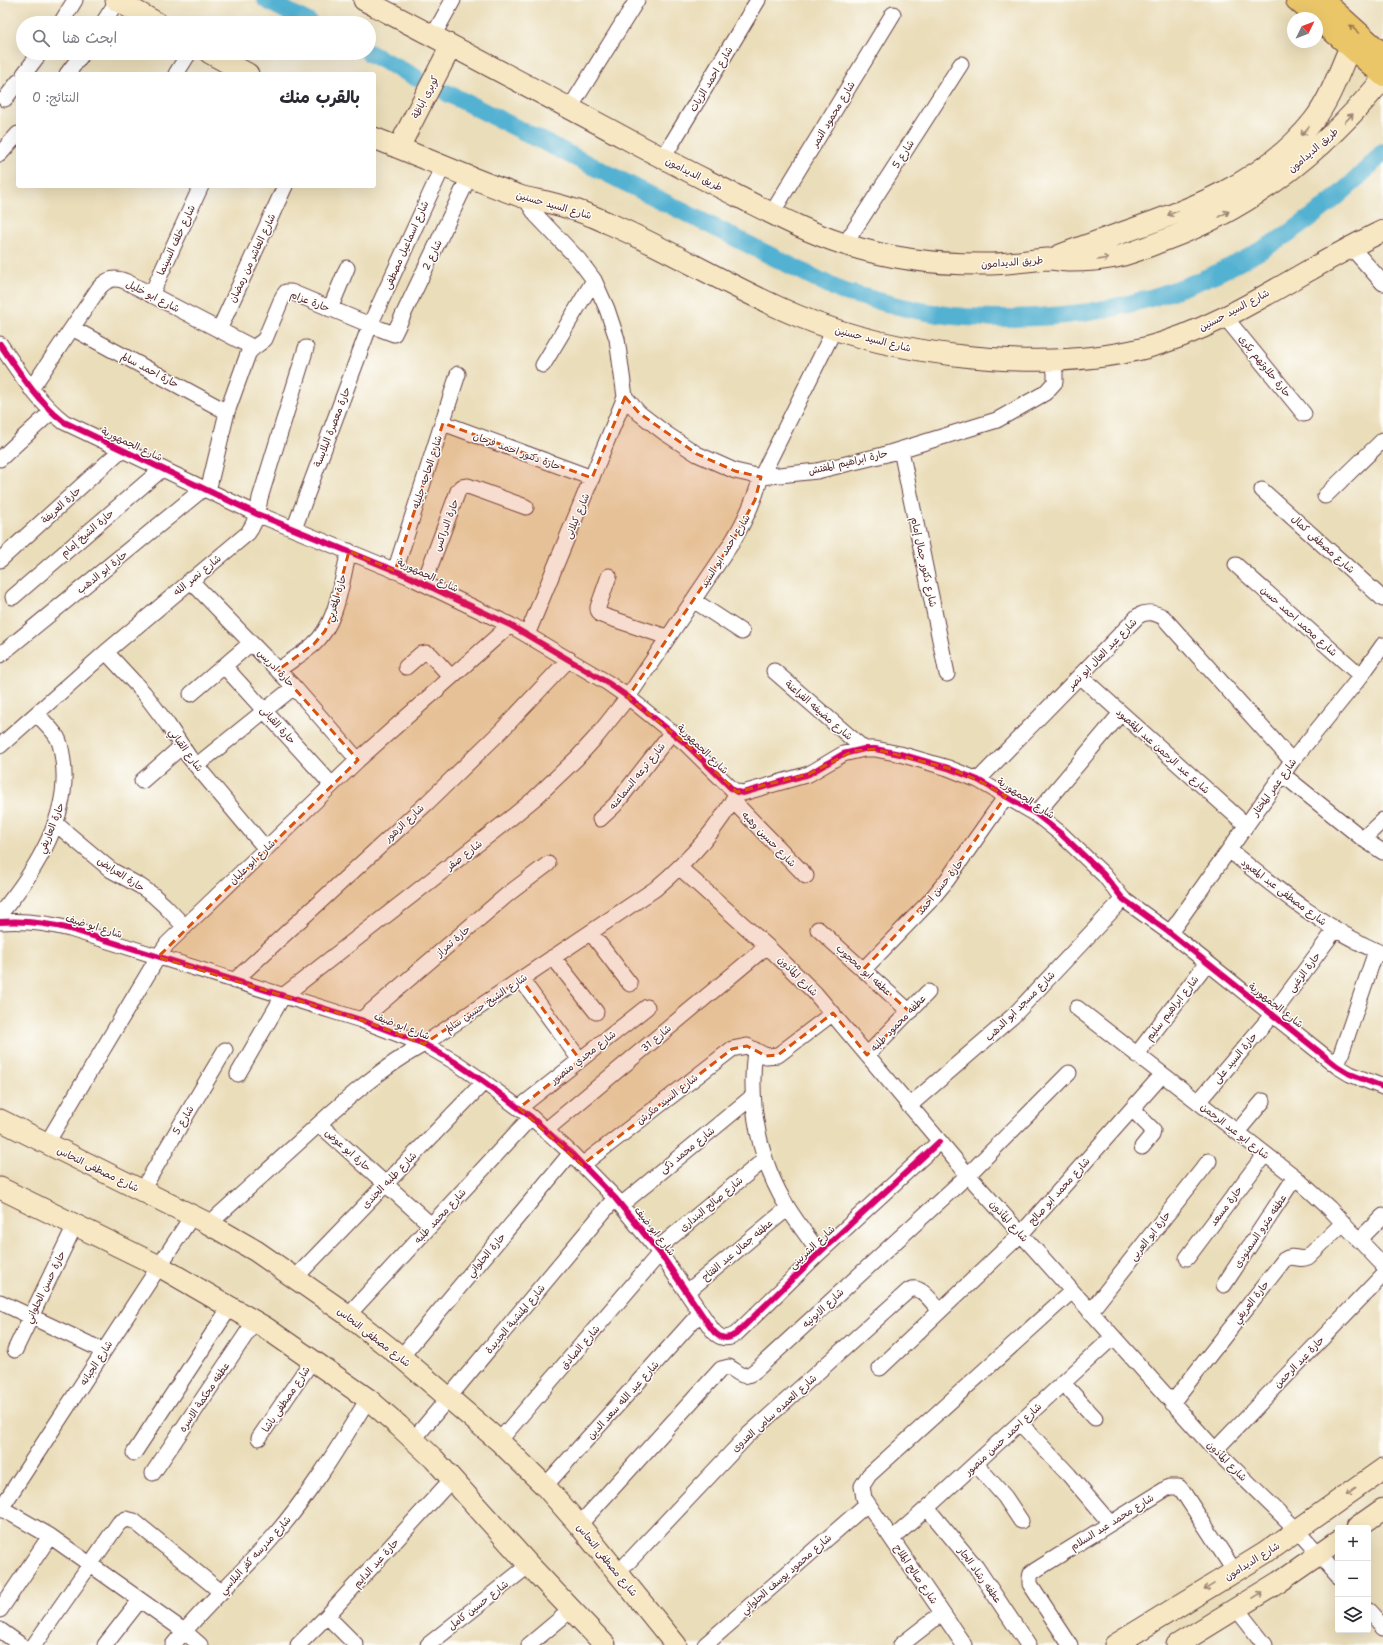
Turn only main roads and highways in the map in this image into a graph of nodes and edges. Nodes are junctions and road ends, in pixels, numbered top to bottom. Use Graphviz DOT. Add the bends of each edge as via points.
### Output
graph roads {
  1 [pos="1297,0"];
  2 [pos="1322,0"];
  3 [pos="1383,55"];
  4 [pos="1383,75"];
  1 -- 4 [label="main road"];
  3 -- 2 [label="main road, one-way"];
}
